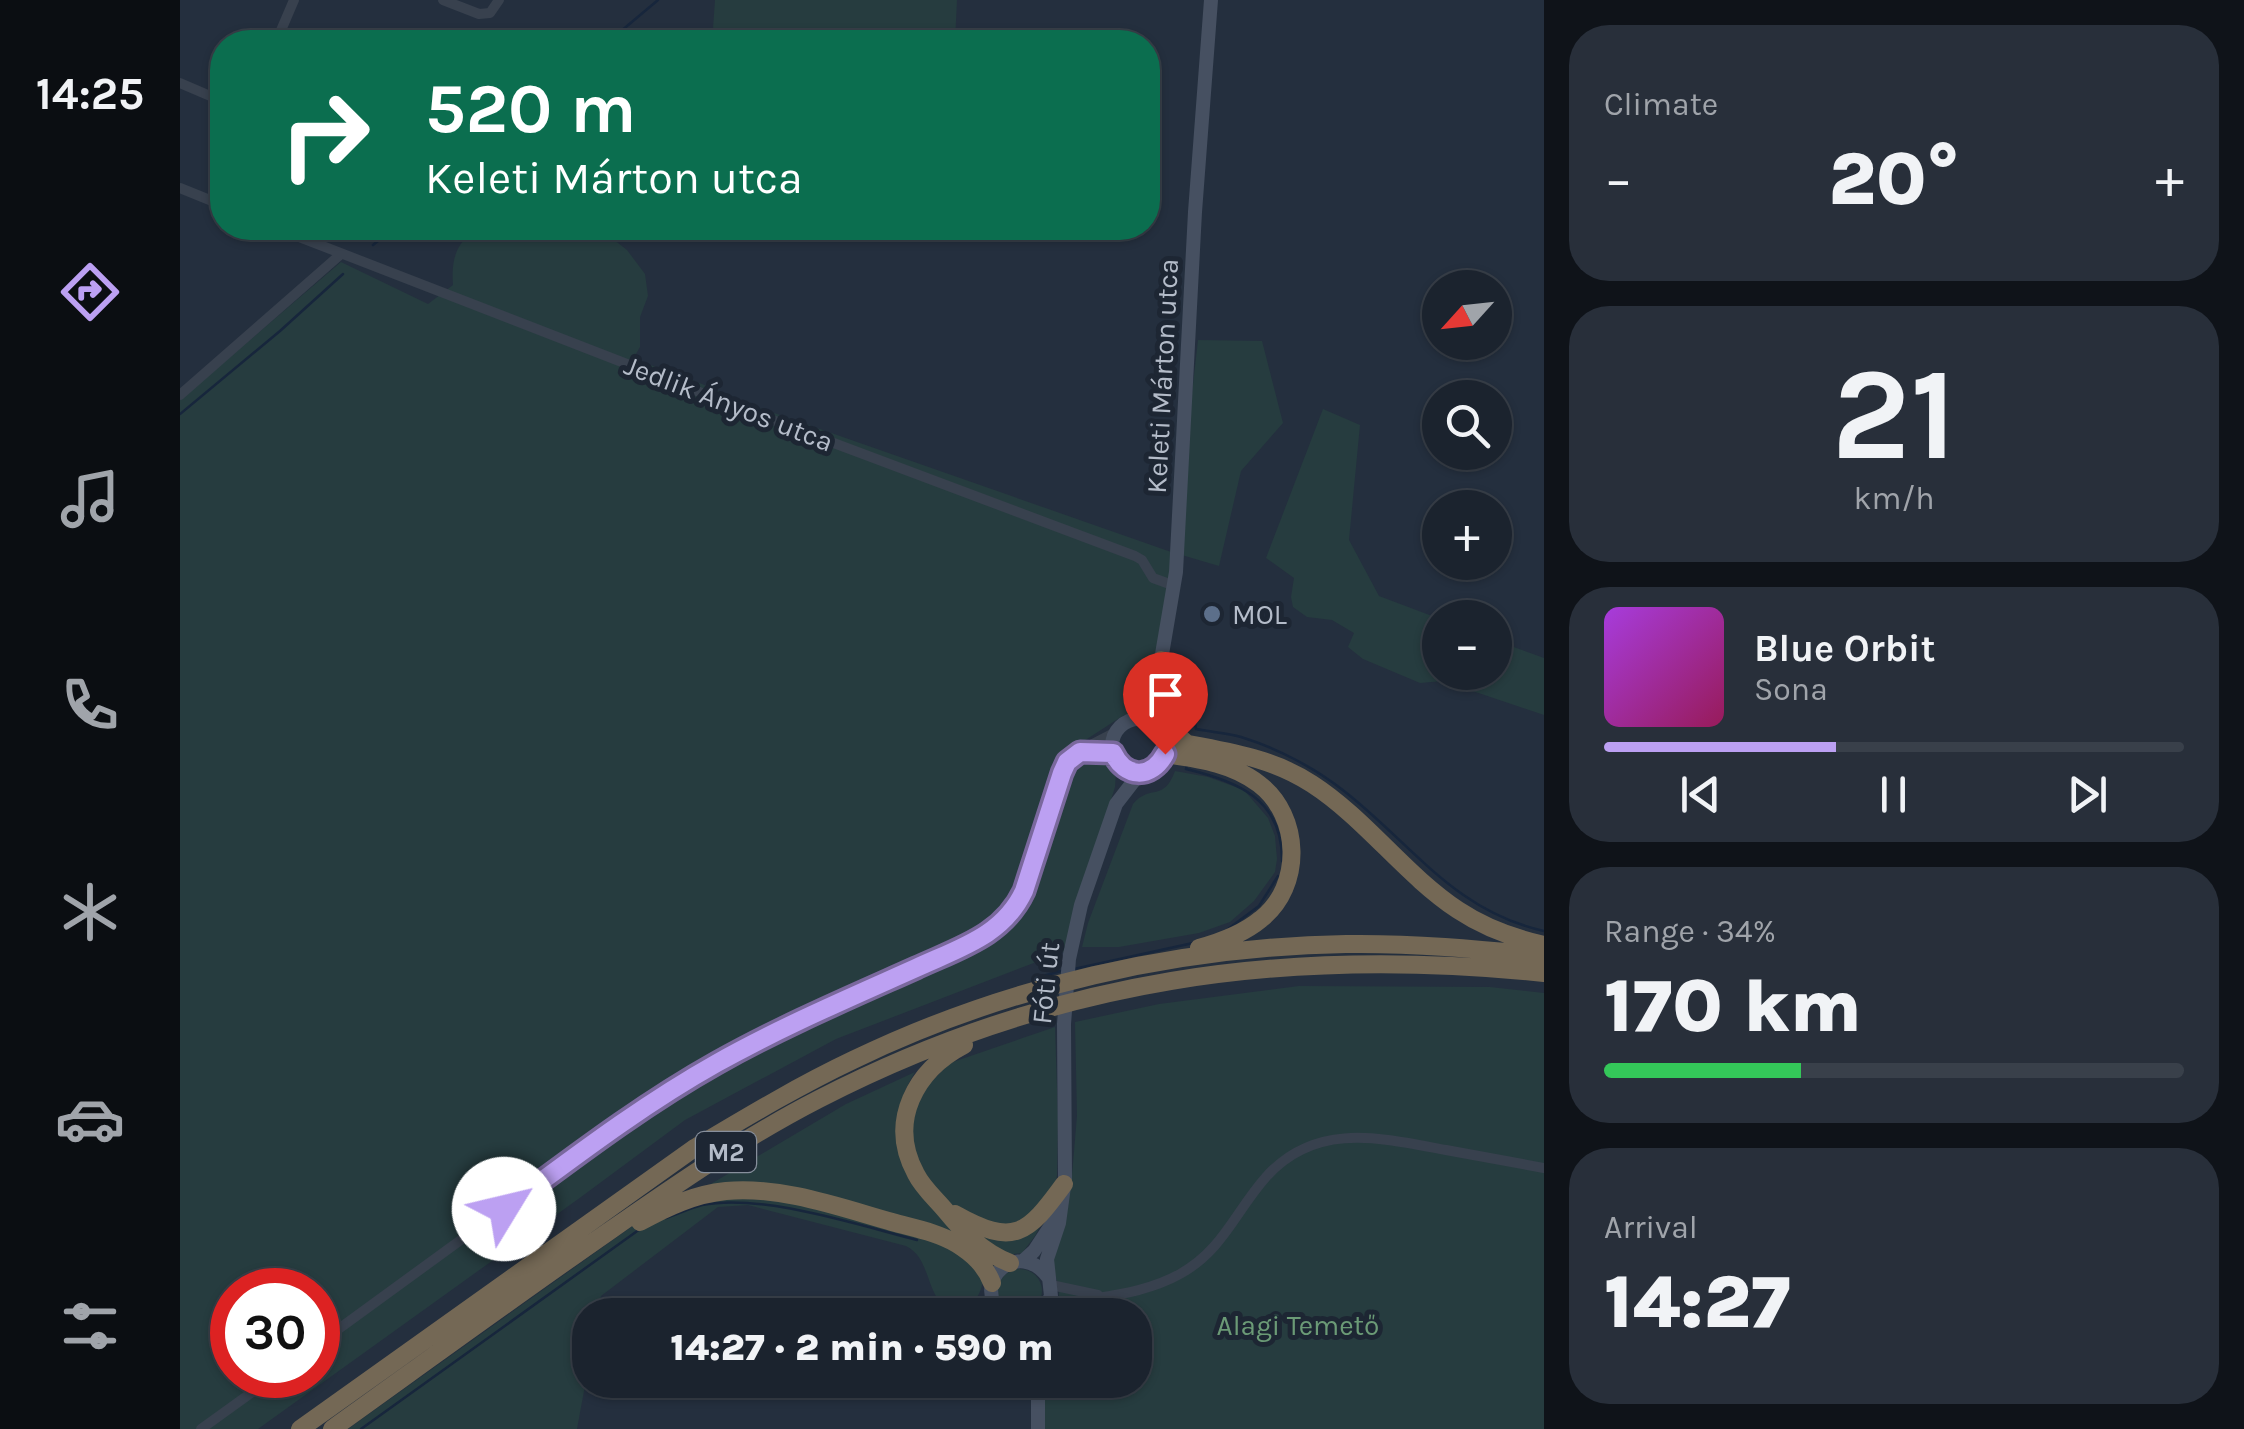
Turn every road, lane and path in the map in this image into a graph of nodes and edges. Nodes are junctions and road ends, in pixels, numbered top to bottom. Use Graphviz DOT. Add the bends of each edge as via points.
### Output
graph roads {
  1 [pos="294,0"];
  2 [pos="443,0"];
  3 [pos="499,0"];
  4 [pos="1211,0"];
  5 [pos="281,30"];
  6 [pos="180,83"];
  7 [pos="210,96"];
  8 [pos="180,188"];
  9 [pos="210,200"];
  10 [pos="306,240"];
  11 [pos="341,254"];
  12 [pos="180,395"];
  13 [pos="1175,586"];
  14 [pos="1160,660"];
  15 [pos="1145,720"];
  16 [pos="1116,732"];
  17 [pos="1186,743"];
  18 [pos="1165,746"];
  19 [pos="1080,752"];
  20 [pos="1116,758"];
  21 [pos="1140,773"];
  22 [pos="1116,804"];
  23 [pos="1544,945"];
  24 [pos="1544,956"];
  25 [pos="1161,962"];
  26 [pos="1544,973"];
  27 [pos="1017,1016"];
  28 [pos="1544,1168"];
  29 [pos="1064,1184"];
  30 [pos="944,1208"];
  31 [pos="1060,1212"];
  32 [pos="1016,1262"];
  33 [pos="556,1268"];
  34 [pos="1050,1282"];
  35 [pos="992,1283"];
  36 [pos="1104,1296"];
  37 [pos="993,1298"];
  38 [pos="1050,1298"];
  39 [pos="1097,1298"];
  40 [pos="340,1328"];
  41 [pos="244,1398"];
  42 [pos="1038,1398"];
  43 [pos="201,1429"];
  44 [pos="300,1429"];
  45 [pos="332,1429"];
  46 [pos="1038,1429"];
  1 -- 5 [label="street"];
  2 -- 3 [label="street" via="479,14"];
  4 -- 13 [label="main road, Keleti Márton utca"];
  6 -- 7 [label="street"];
  8 -- 9 [label="street"];
  10 -- 11 [label="street, Jedlik Ányos utca"];
  11 -- 12 [label="street"];
  11 -- 13 [label="street, Jedlik Ányos utca" via="1135,556 1153,578"];
  13 -- 14 [label="main road, Keleti Márton utca"];
  14 -- 15 [label="main road, Keleti Márton utca"];
  14 -- 17 [label="highway" via="1167,667 1165,718"];
  15 -- 16 [label="main road" via="1129,720"];
  15 -- 18 [label="main road" via="1157,725"];
  16 -- 19 [label="street"];
  16 -- 20 [label="main road"];
  17 -- 18 [label="highway"];
  17 -- 23 [label="highway" via="1293,773 1343,807 1462,912 1511,938"];
  18 -- 21 [label="main road" via="1153,769"];
  18 -- 25 [label="highway" via="1256,781 1286,820 1292,863 1282,894 1264,917 1235,936"];
  19 -- 20 [label="street"];
  19 -- 40 [label="street" via="1064,768 1024,891 1002,924 718,1062 597,1141"];
  20 -- 21 [label="main road"];
  20 -- 22 [label="main road"];
  21 -- 22 [label="main road, Fóti út"];
  22 -- 29 [label="main road, Fóti út" via="1071,950"];
  24 -- 25 [label="highway, M2" via="1346,944"];
  25 -- 44 [label="highway, M2" via="1002,1000 911,1034 749,1115"];
  26 -- 27 [label="highway, M2" via="1436,965 1262,968 1128,988"];
  27 -- 30 [label="highway" via="936,1063 910,1100 904,1125 909,1160"];
  27 -- 33 [label="highway, M2" via="817,1100 703,1166"];
  28 -- 36 [label="street" via="1381,1139 1320,1142 1266,1178 1197,1264 1148,1288"];
  29 -- 30 [label="highway" via="1034,1222 1012,1232 985,1230"];
  29 -- 31 [label="main road, Fóti út"];
  30 -- 32 [label="highway" via="984,1250"];
  31 -- 32 [label="main road" via="1034,1251"];
  31 -- 34 [label="main road, Fóti út" via="1046,1259"];
  32 -- 34 [label="main road" via="1038,1266"];
  32 -- 35 [label="main road" via="998,1271"];
  33 -- 35 [label="highway" via="662,1210 700,1196 752,1191 817,1200 939,1236 973,1255"];
  33 -- 45 [label="highway, M2"];
  34 -- 36 [label="street"];
  34 -- 38 [label="main road, Fóti út"];
  35 -- 37 [label="main road"];
  36 -- 39 [label="street"];
  41 -- 43 [label="street"];
  42 -- 46 [label="main road"];
}
